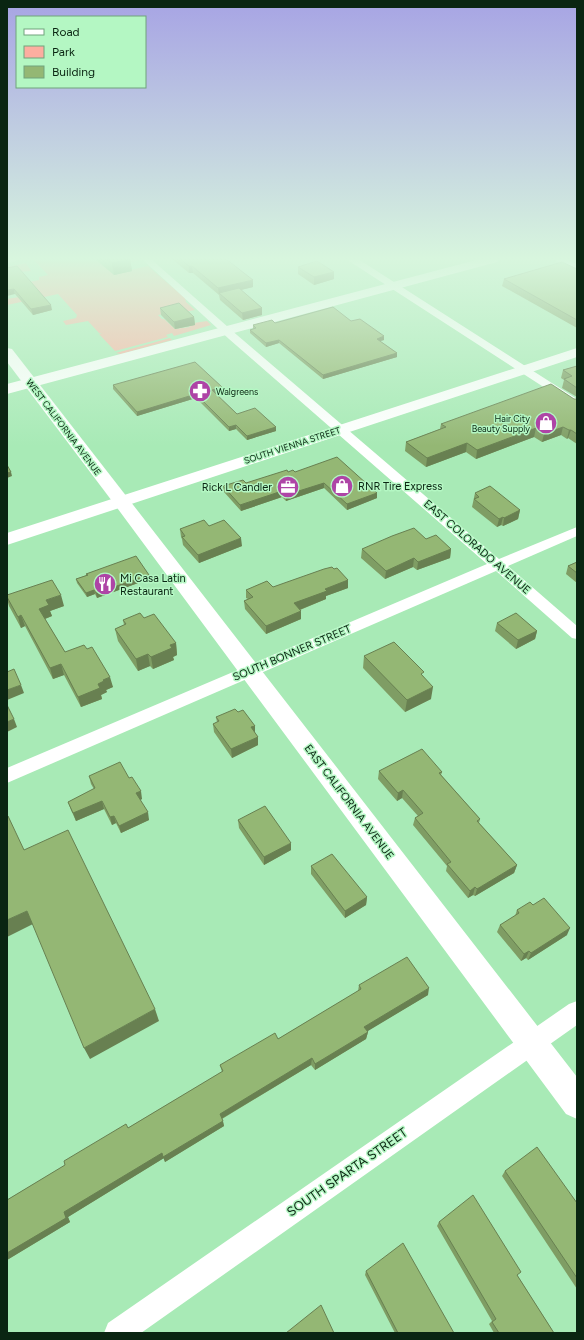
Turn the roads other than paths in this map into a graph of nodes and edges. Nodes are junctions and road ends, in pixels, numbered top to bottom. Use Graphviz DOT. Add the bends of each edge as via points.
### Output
graph roads {
  1 [pos="216,322"];
  2 [pos="258,322"];
  3 [pos="449,322"];
  4 [pos="226,330"];
  5 [pos="7,352"];
  6 [pos="577,352"];
  7 [pos="523,369"];
  8 [pos="30,383"];
  9 [pos="7,389"];
  10 [pos="577,404"];
  11 [pos="342,429"];
  12 [pos="121,501"];
  13 [pos="577,531"];
  14 [pos="7,539"];
  15 [pos="497,565"];
  16 [pos="577,634"];
  17 [pos="250,671"];
  18 [pos="7,776"];
  19 [pos="577,1012"];
  20 [pos="531,1043"];
  21 [pos="577,1103"];
  22 [pos="118,1333"];
  1 -- 4 [label="street, EAST COLORADO AVENUE"];
  2 -- 4 [label="main road"];
  3 -- 7 [label="street"];
  4 -- 8 [label="main road"];
  4 -- 11 [label="street, EAST COLORADO AVENUE"];
  5 -- 8 [label="main road, WEST CALIFORNIA AVENUE"];
  6 -- 7 [label="main road, SOUTH VIENNA STREET"];
  7 -- 10 [label="street"];
  7 -- 11 [label="main road, SOUTH VIENNA STREET"];
  8 -- 9 [label="main road"];
  8 -- 12 [label="main road, WEST CALIFORNIA AVENUE"];
  11 -- 12 [label="main road, SOUTH VIENNA STREET"];
  11 -- 15 [label="street, EAST COLORADO AVENUE"];
  12 -- 14 [label="main road, SOUTH VIENNA STREET"];
  12 -- 17 [label="main road, EAST CALIFORNIA AVENUE"];
  13 -- 15 [label="street, SOUTH BONNER STREET"];
  15 -- 16 [label="street, EAST COLORADO AVENUE"];
  15 -- 17 [label="street, SOUTH BONNER STREET"];
  17 -- 18 [label="street, SOUTH BONNER STREET"];
  17 -- 20 [label="main road, EAST CALIFORNIA AVENUE"];
  19 -- 20 [label="street, SOUTH SPARTA STREET"];
  20 -- 21 [label="main road, EAST CALIFORNIA AVENUE"];
  20 -- 22 [label="street, SOUTH SPARTA STREET"];
}
